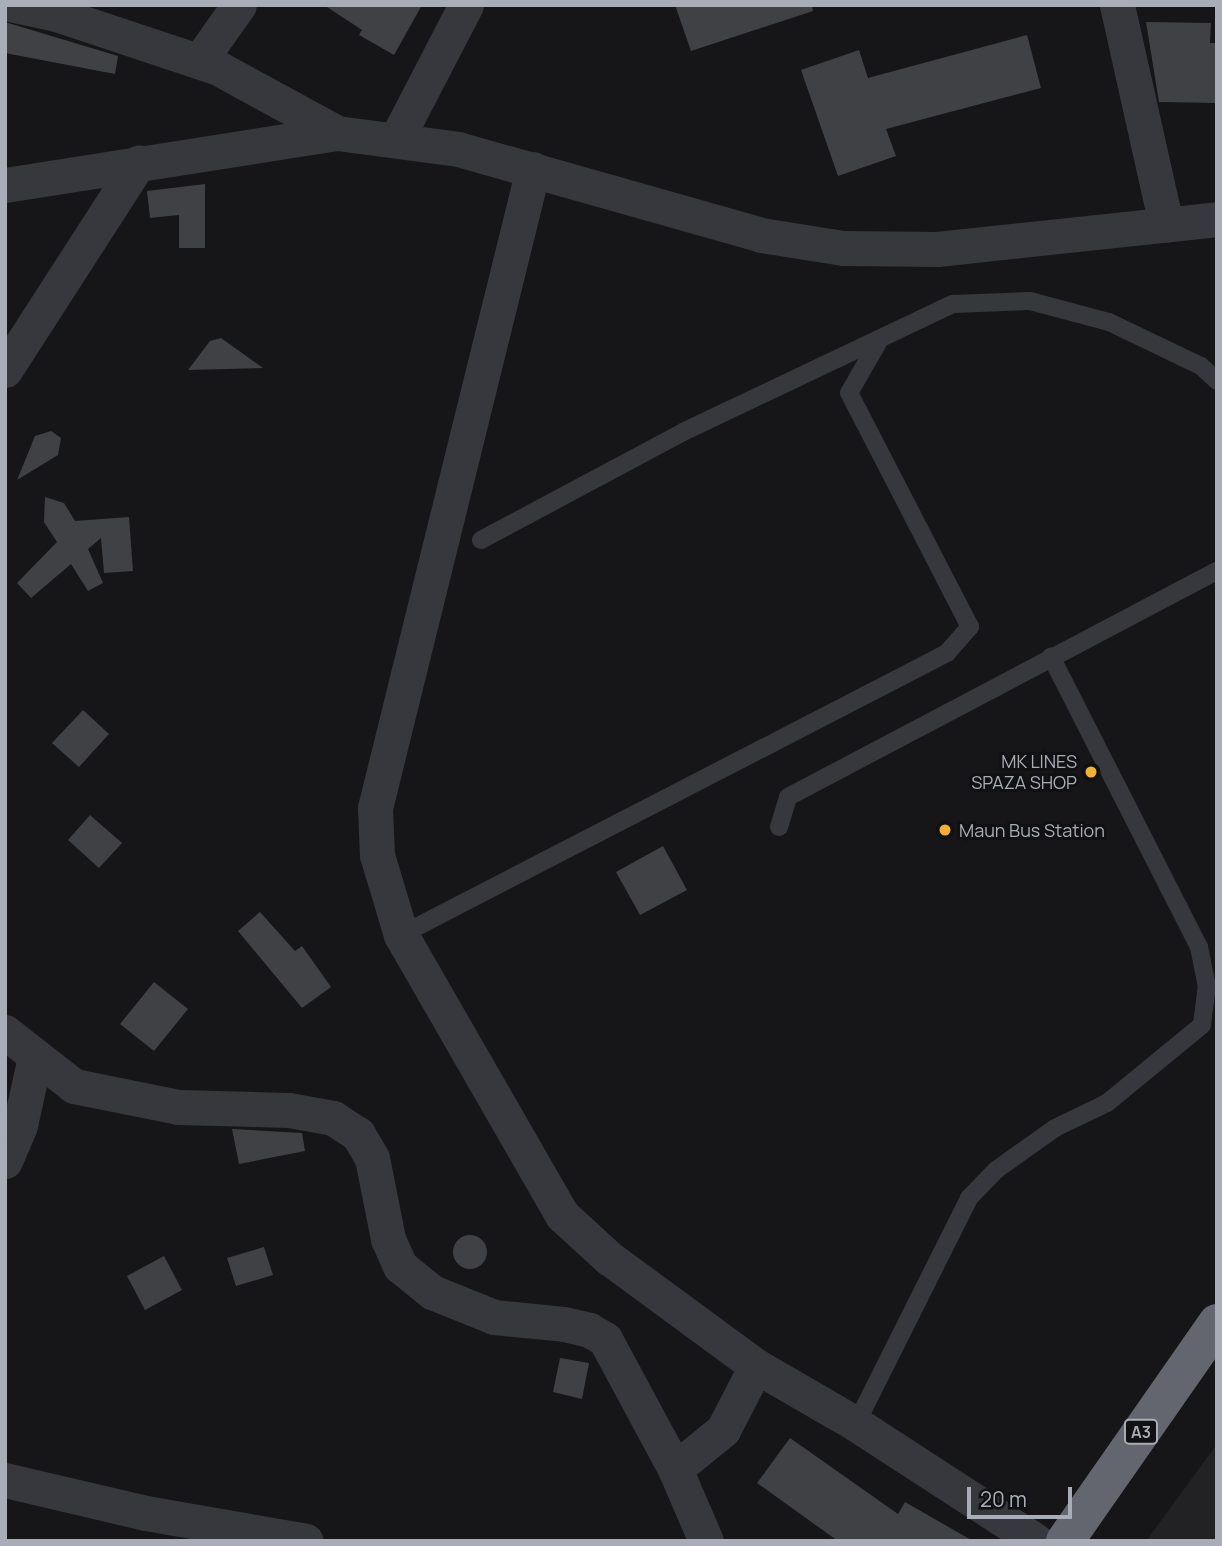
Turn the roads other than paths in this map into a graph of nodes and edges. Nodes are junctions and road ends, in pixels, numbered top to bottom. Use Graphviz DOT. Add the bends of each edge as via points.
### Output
graph roads {
  1 [pos="14,5"];
  2 [pos="239,5"];
  3 [pos="466,5"];
  4 [pos="1116,5"];
  5 [pos="200,60"];
  6 [pos="337,133"];
  7 [pos="397,138"];
  8 [pos="139,162"];
  9 [pos="533,169"];
  10 [pos="5,185"];
  11 [pos="1217,219"];
  12 [pos="1166,225"];
  13 [pos="880,339"];
  14 [pos="5,370"];
  15 [pos="1217,381"];
  16 [pos="481,540"];
  17 [pos="1217,571"];
  18 [pos="1051,657"];
  19 [pos="779,827"];
  20 [pos="401,934"];
  21 [pos="5,1032"];
  22 [pos="35,1057"];
  23 [pos="5,1161"];
  24 [pos="1217,1323"];
  25 [pos="755,1366"];
  26 [pos="856,1424"];
  27 [pos="675,1469"];
  28 [pos="5,1480"];
  29 [pos="306,1541"];
  30 [pos="706,1541"];
  31 [pos="1036,1541"];
  32 [pos="1065,1541"];
  1 -- 5 [label="street"];
  2 -- 5 [label="street"];
  3 -- 7 [label="street"];
  4 -- 12 [label="street"];
  5 -- 6 [label="street"];
  6 -- 7 [label="street"];
  6 -- 8 [label="street"];
  7 -- 9 [label="street"];
  8 -- 10 [label="street"];
  8 -- 14 [label="street"];
  9 -- 12 [label="street" via="761,235 843,248 937,249"];
  9 -- 20 [label="street" via="375,808 377,855"];
  11 -- 12 [label="street"];
  13 -- 15 [label="lane" via="953,304 1030,301 1110,322 1201,366"];
  13 -- 16 [label="lane" via="683,432"];
  13 -- 20 [label="lane" via="849,393 970,627 947,653"];
  17 -- 18 [label="lane"];
  18 -- 19 [label="lane" via="788,797"];
  18 -- 26 [label="lane" via="1199,947 1207,987 1202,1025 1107,1103 1055,1129 996,1170 969,1198"];
  20 -- 25 [label="street" via="562,1216 609,1258"];
  21 -- 22 [label="street"];
  22 -- 23 [label="street" via="20,1125"];
  22 -- 27 [label="street" via="74,1086 118,1098 178,1107 289,1110 341,1123 358,1134 372,1158 388,1239 400,1266 432,1292 494,1318 564,1324 589,1329 605,1339"];
  24 -- 32 [label="highway, A3"];
  25 -- 26 [label="street"];
  25 -- 27 [label="street" via="723,1430"];
  26 -- 31 [label="street"];
  27 -- 30 [label="street"];
  28 -- 29 [label="street" via="146,1513"];
}
